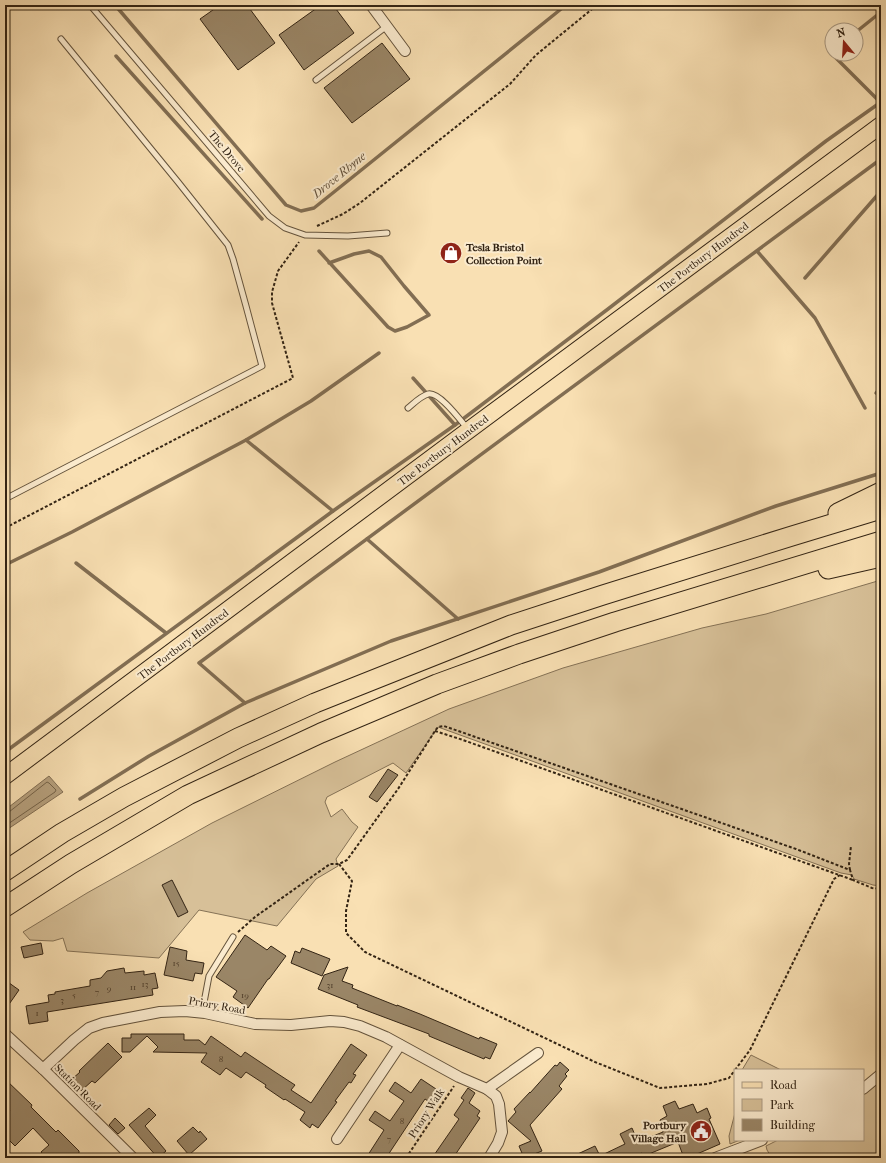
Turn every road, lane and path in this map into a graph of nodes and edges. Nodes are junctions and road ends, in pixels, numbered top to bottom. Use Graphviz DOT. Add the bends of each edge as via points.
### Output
graph roads {
  1 [pos="90,5"];
  2 [pos="371,5"];
  3 [pos="597,5"];
  4 [pos="387,26"];
  5 [pos="61,39"];
  6 [pos="405,51"];
  7 [pos="316,80"];
  8 [pos="881,125"];
  9 [pos="387,233"];
  10 [pos="305,235"];
  11 [pos="408,408"];
  12 [pos="469,430"];
  13 [pos="881,492"];
  14 [pos="5,499"];
  15 [pos="881,509"];
  16 [pos="792,536"];
  17 [pos="881,541"];
  18 [pos="881,557"];
  19 [pos="698,597"];
  20 [pos="435,731"];
  21 [pos="5,776"];
  22 [pos="851,846"];
  23 [pos="339,864"];
  24 [pos="850,870"];
  25 [pos="5,871"];
  26 [pos="840,875"];
  27 [pos="853,880"];
  28 [pos="881,889"];
  29 [pos="5,907"];
  30 [pos="233,936"];
  31 [pos="202,1013"];
  32 [pos="5,1034"];
  33 [pos="400,1045"];
  34 [pos="538,1053"];
  35 [pos="43,1069"];
  36 [pos="736,1069"];
  37 [pos="734,1071"];
  38 [pos="881,1074"];
  39 [pos="460,1077"];
  40 [pos="864,1088"];
  41 [pos="487,1089"];
  42 [pos="337,1139"];
  43 [pos="759,1141"];
  44 [pos="408,1157"];
  45 [pos="133,1158"];
  46 [pos="489,1158"];
  47 [pos="715,1158"];
  1 -- 10 [label="lane, The Drove" via="269,216 284,228"];
  2 -- 4 [label="street"];
  3 -- 10 [label="path" via="536,55 510,84 360,203 313,228"];
  4 -- 6 [label="street"];
  4 -- 7 [label="lane"];
  5 -- 14 [label="lane" via="228,245 262,366"];
  8 -- 12 [label="main road, The Portbury Hundred"];
  9 -- 10 [label="lane, The Drove" via="348,236"];
  11 -- 12 [label="lane" via="422,397 433,393"];
  12 -- 21 [label="main road, The Portbury Hundred"];
  13 -- 16 [label="highway"];
  15 -- 16 [label="highway"];
  16 -- 25 [label="highway" via="511,625 315,703 238,738 124,796"];
  17 -- 19 [label="highway"];
  18 -- 19 [label="highway"];
  19 -- 29 [label="highway" via="519,654 437,684 321,733 188,795 71,864"];
  20 -- 23 [label="path" via="347,860"];
  20 -- 24 [label="path" via="438,727 444,726"];
  20 -- 26 [label="path"];
  22 -- 24 [label="path"];
  23 -- 30 [label="path" via="330,864 255,917"];
  23 -- 37 [label="path" via="352,881 346,911 346,933 365,952 595,1062 660,1088 707,1084 729,1078"];
  24 -- 27 [label="path"];
  26 -- 27 [label="path"];
  26 -- 36 [label="path" via="834,879 750,1050"];
  27 -- 28 [label="path"];
  30 -- 31 [label="lane" via="209,976"];
  31 -- 33 [label="street, Priory Road" via="261,1024 344,1022 360,1026"];
  31 -- 35 [label="street, Priory Road" via="160,1012 103,1023 89,1028"];
  32 -- 35 [label="street, Station Road"];
  33 -- 39 [label="street, Priory Road"];
  33 -- 42 [label="street"];
  34 -- 41 [label="street"];
  35 -- 45 [label="street, Station Road"];
  38 -- 40 [label="street"];
  39 -- 41 [label="street, Priory Road"];
  39 -- 44 [label="path, Priory Walk"];
  41 -- 46 [label="street, Priory Road" via="496,1096 499,1104 502,1132"];
  43 -- 47 [label="street"];
}
